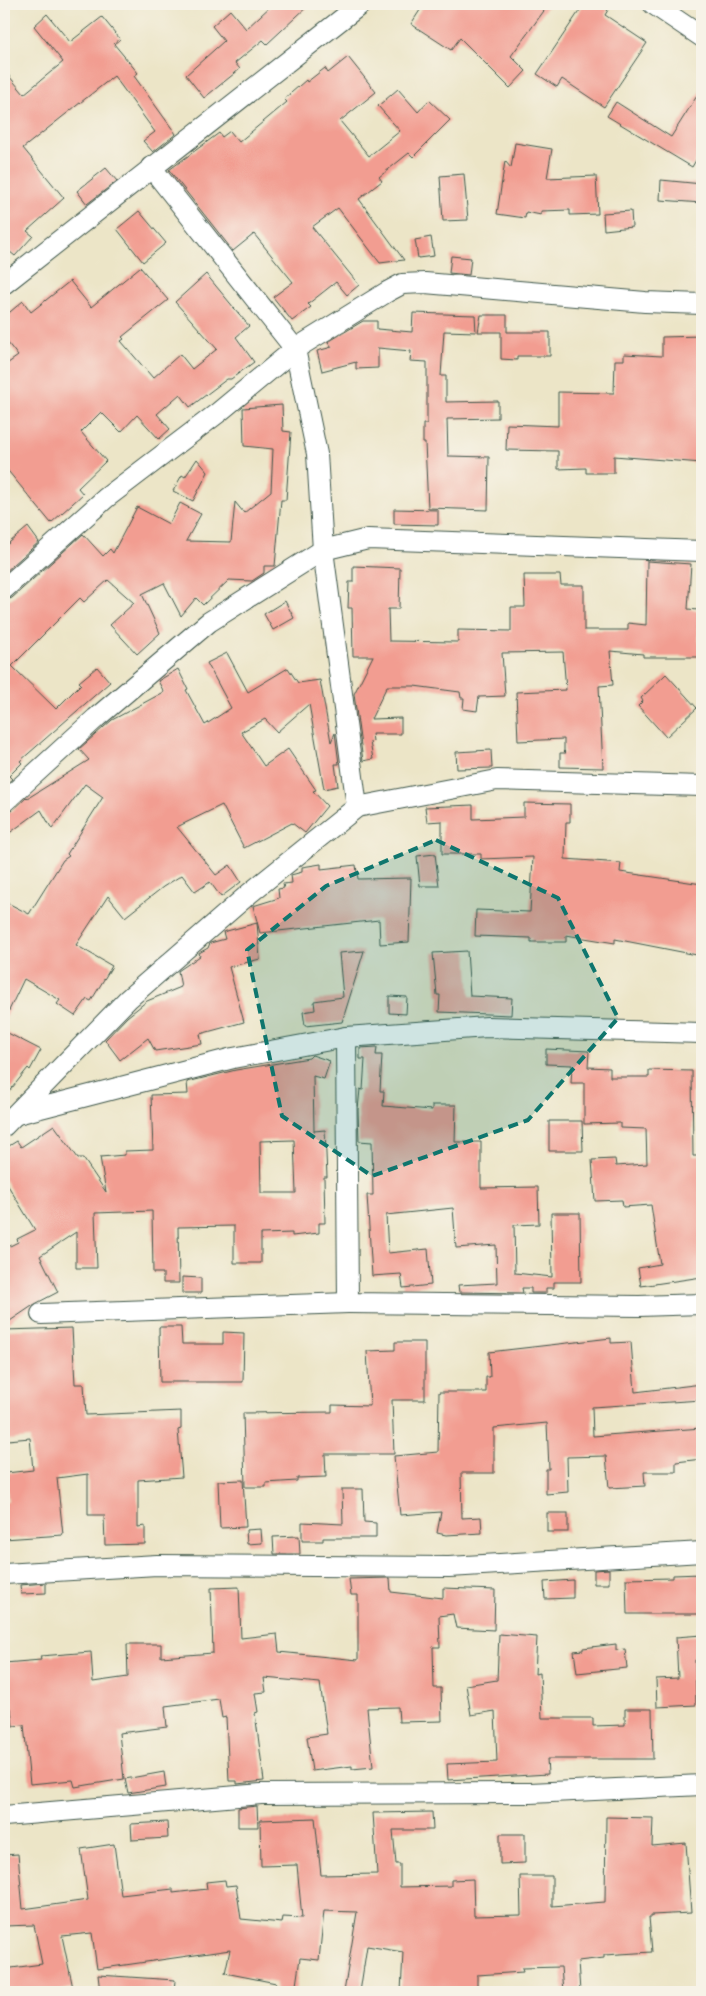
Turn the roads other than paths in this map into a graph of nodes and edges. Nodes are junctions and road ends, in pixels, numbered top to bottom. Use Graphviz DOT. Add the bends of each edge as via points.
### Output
graph roads {
  1 [pos="361,4"];
  2 [pos="653,4"];
  3 [pos="702,37"];
  4 [pos="151,167"];
  5 [pos="4,284"];
  6 [pos="702,304"];
  7 [pos="295,349"];
  8 [pos="323,550"];
  9 [pos="702,550"];
  10 [pos="4,589"];
  11 [pos="702,786"];
  12 [pos="4,802"];
  13 [pos="357,807"];
  14 [pos="702,1034"];
  15 [pos="346,1037"];
  16 [pos="10,1120"];
  17 [pos="348,1303"];
  18 [pos="702,1304"];
  19 [pos="41,1314"];
  20 [pos="702,1552"];
  21 [pos="4,1574"];
  22 [pos="702,1786"];
  23 [pos="4,1816"];
  1 -- 4 [label="street"];
  2 -- 3 [label="street"];
  4 -- 5 [label="street"];
  4 -- 7 [label="street"];
  6 -- 7 [label="street" via="425,283 402,284"];
  7 -- 8 [label="street" via="316,454"];
  7 -- 10 [label="street" via="106,498"];
  8 -- 9 [label="street" via="368,539"];
  8 -- 12 [label="street" via="209,622"];
  8 -- 13 [label="street"];
  11 -- 13 [label="street" via="497,780"];
  13 -- 16 [label="street" via="250,893 128,999"];
  14 -- 15 [label="street" via="487,1027"];
  15 -- 16 [label="street" via="233,1058"];
  15 -- 17 [label="street"];
  17 -- 18 [label="street"];
  17 -- 19 [label="street"];
  20 -- 21 [label="street" via="449,1567 157,1565"];
  22 -- 23 [label="street" via="530,1793 261,1794"];
}
